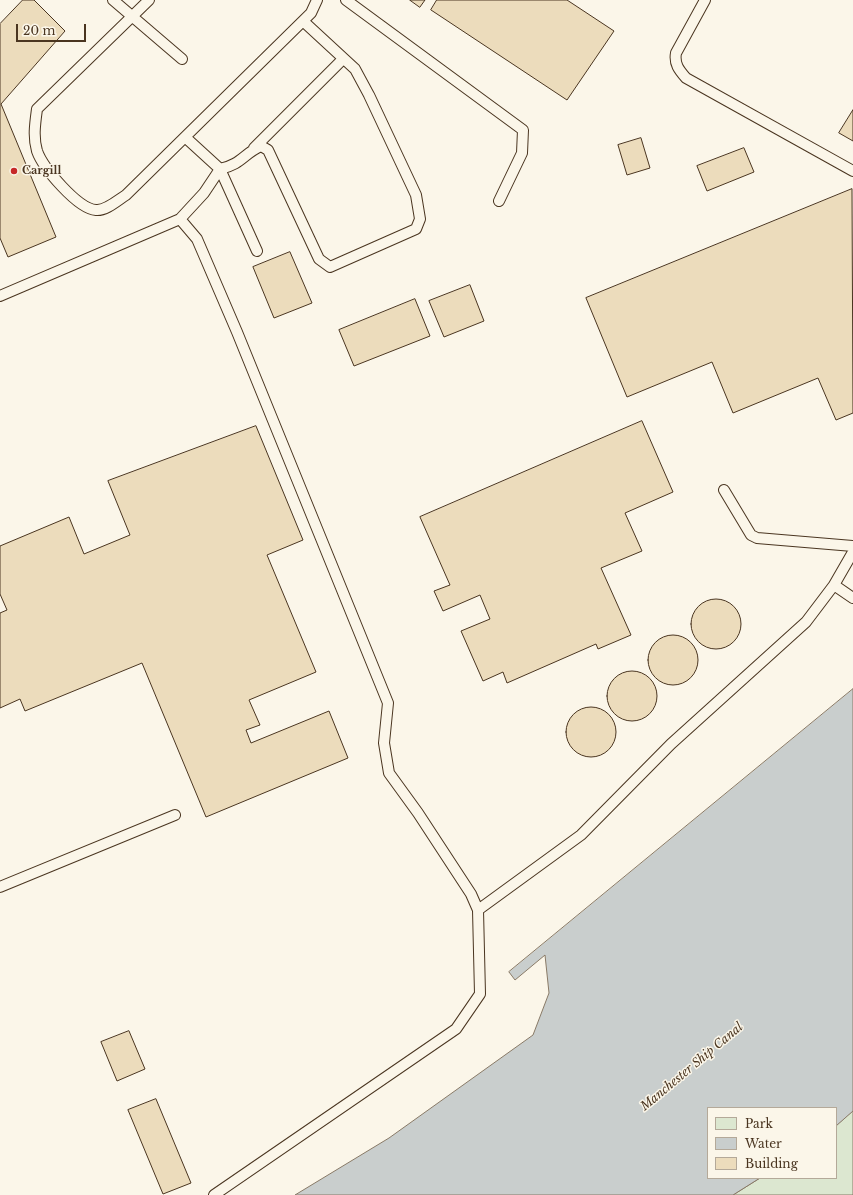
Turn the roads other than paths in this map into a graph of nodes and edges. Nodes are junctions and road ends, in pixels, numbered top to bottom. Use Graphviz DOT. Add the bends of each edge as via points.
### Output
graph roads {
  1 [pos="113,0"];
  2 [pos="149,0"];
  3 [pos="317,0"];
  4 [pos="346,0"];
  5 [pos="705,0"];
  6 [pos="132,17"];
  7 [pos="303,21"];
  8 [pos="182,59"];
  9 [pos="343,59"];
  10 [pos="185,137"];
  11 [pos="253,149"];
  12 [pos="220,169"];
  13 [pos="853,171"];
  14 [pos="498,201"];
  15 [pos="180,218"];
  16 [pos="257,251"];
  17 [pos="0,296"];
  18 [pos="724,490"];
  19 [pos="853,546"];
  20 [pos="853,552"];
  21 [pos="834,585"];
  22 [pos="853,598"];
  23 [pos="175,815"];
  24 [pos="0,887"];
  25 [pos="478,910"];
  26 [pos="214,1195"];
  1 -- 6 [label="lane"];
  2 -- 6 [label="lane"];
  3 -- 7 [label="lane" via="311,13"];
  4 -- 14 [label="lane" via="523,130 522,153"];
  5 -- 13 [label="lane" via="676,53 675,60 686,78"];
  6 -- 8 [label="lane"];
  6 -- 10 [label="lane" via="37,109 34,133 38,153 58,183 83,205 97,210 126,195"];
  7 -- 9 [label="lane"];
  7 -- 10 [label="lane"];
  9 -- 11 [label="lane"];
  9 -- 11 [label="lane" via="355,69 369,95 416,195 420,219 416,229 330,267 319,259 268,150 261,146"];
  10 -- 12 [label="lane"];
  11 -- 12 [label="lane" via="237,164"];
  12 -- 15 [label="lane" via="204,193"];
  12 -- 16 [label="lane"];
  15 -- 17 [label="lane"];
  15 -- 25 [label="lane" via="197,239 237,332 388,703 384,743 389,773 471,894"];
  18 -- 19 [label="lane" via="751,535 757,538"];
  20 -- 21 [label="lane"];
  21 -- 22 [label="lane"];
  21 -- 25 [label="lane" via="806,622 672,744 581,835"];
  23 -- 24 [label="lane"];
  25 -- 26 [label="lane" via="480,994 456,1029"];
}
